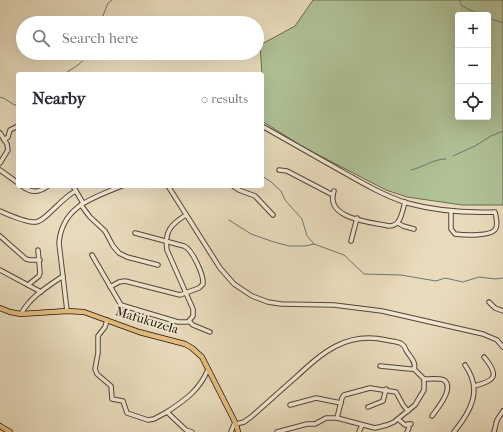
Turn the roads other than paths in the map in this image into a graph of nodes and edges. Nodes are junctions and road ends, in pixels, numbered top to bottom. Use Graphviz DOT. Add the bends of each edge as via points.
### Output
graph roads {
  1 [pos="16,127"];
  2 [pos="264,127"];
  3 [pos="0,133"];
  4 [pos="4,140"];
  5 [pos="0,163"];
  6 [pos="0,170"];
  7 [pos="279,170"];
  8 [pos="16,182"];
  9 [pos="24,188"];
  10 [pos="45,188"];
  11 [pos="75,188"];
  12 [pos="118,188"];
  13 [pos="169,188"];
  14 [pos="236,188"];
  15 [pos="76,191"];
  16 [pos="334,191"];
  17 [pos="333,195"];
  18 [pos="405,202"];
  19 [pos="82,204"];
  20 [pos="451,211"];
  21 [pos="0,212"];
  22 [pos="186,215"];
  23 [pos="274,215"];
  24 [pos="357,218"];
  25 [pos="398,223"];
  26 [pos="414,229"];
  27 [pos="135,233"];
  28 [pos="0,236"];
  29 [pos="166,241"];
  30 [pos="351,241"];
  31 [pos="38,250"];
  32 [pos="92,255"];
  33 [pos="40,260"];
  34 [pos="158,265"];
  35 [pos="0,270"];
  36 [pos="63,276"];
  37 [pos="28,285"];
  38 [pos="110,286"];
  39 [pos="41,292"];
  40 [pos="186,294"];
  41 [pos="489,302"];
  42 [pos="0,308"];
  43 [pos="66,311"];
  44 [pos="503,311"];
  45 [pos="21,314"];
  46 [pos="108,320"];
  47 [pos="190,321"];
  48 [pos="210,332"];
  49 [pos="503,346"];
  50 [pos="484,357"];
  51 [pos="465,365"];
  52 [pos="380,366"];
  53 [pos="414,368"];
  54 [pos="208,369"];
  55 [pos="424,378"];
  56 [pos="474,386"];
  57 [pos="386,389"];
  58 [pos="302,402"];
  59 [pos="340,403"];
  60 [pos="290,405"];
  61 [pos="304,407"];
  62 [pos="368,407"];
  63 [pos="408,411"];
  64 [pos="503,411"];
  65 [pos="167,412"];
  66 [pos="432,416"];
  67 [pos="337,418"];
  68 [pos="398,419"];
  69 [pos="235,423"];
  70 [pos="362,425"];
  71 [pos="0,426"];
  72 [pos="10,432"];
  73 [pos="192,432"];
  74 [pos="231,432"];
  75 [pos="238,432"];
  76 [pos="277,432"];
  77 [pos="359,432"];
  78 [pos="407,432"];
  79 [pos="454,432"];
  80 [pos="494,432"];
  1 -- 4 [label="street" via="10,130"];
  2 -- 18 [label="street" via="371,188"];
  3 -- 4 [label="street"];
  4 -- 5 [label="street" via="8,150"];
  6 -- 8 [label="street"];
  7 -- 17 [label="street" via="287,171"];
  9 -- 10 [label="street" via="35,192"];
  11 -- 15 [label="street"];
  12 -- 19 [label="street"];
  13 -- 22 [label="street"];
  14 -- 23 [label="street" via="254,196"];
  15 -- 19 [label="street"];
  15 -- 21 [label="street" via="38,222"];
  16 -- 17 [label="street"];
  17 -- 24 [label="street" via="333,203 337,210 343,215"];
  18 -- 20 [label="street"];
  18 -- 25 [label="street"];
  19 -- 34 [label="street" via="90,217 105,231 119,253"];
  19 -- 36 [label="street" via="67,218 60,233"];
  20 -- 20 [label="street" via="495,212 496,228 488,234 455,234 451,229"];
  22 -- 29 [label="street" via="170,229"];
  22 -- 49 [label="street" via="226,275 242,290 260,299 281,304 339,306 382,311 483,334 497,340"];
  24 -- 25 [label="street" via="389,226"];
  24 -- 30 [label="street"];
  25 -- 26 [label="street"];
  27 -- 29 [label="street"];
  28 -- 33 [label="street" via="26,259"];
  29 -- 40 [label="street" via="167,250"];
  29 -- 40 [label="street" via="189,248 202,277 201,287"];
  31 -- 33 [label="street"];
  32 -- 38 [label="street"];
  33 -- 37 [label="street" via="39,276"];
  35 -- 37 [label="street"];
  36 -- 39 [label="street"];
  36 -- 43 [label="street"];
  37 -- 39 [label="street"];
  38 -- 40 [label="street" via="125,281 176,294"];
  38 -- 47 [label="street" via="123,307 178,322"];
  39 -- 45 [label="street" via="27,304"];
  40 -- 47 [label="street" via="194,311"];
  41 -- 44 [label="street"];
  42 -- 45 [label="main road, Mafukuzela"];
  43 -- 45 [label="main road, Mafukuzela"];
  43 -- 46 [label="main road, Mafukuzela" via="84,312"];
  46 -- 54 [label="main road, Mafukuzela" via="139,332 185,344 198,352"];
  46 -- 65 [label="street" via="98,336 95,369 110,386 112,399 124,401 127,413 145,419 154,419"];
  47 -- 48 [label="street" via="193,325"];
  50 -- 56 [label="street" via="492,368 492,378 487,383"];
  51 -- 56 [label="street"];
  52 -- 53 [label="street"];
  53 -- 55 [label="street"];
  53 -- 69 [label="street" via="415,364 400,342 380,338 353,340 337,345 320,356 252,417 244,422"];
  54 -- 65 [label="street" via="201,385"];
  54 -- 69 [label="main road, Mafukuzela"];
  55 -- 63 [label="street" via="424,390"];
  55 -- 66 [label="street" via="442,380 448,387 447,394"];
  56 -- 79 [label="street" via="473,403"];
  57 -- 59 [label="street" via="359,390 344,396"];
  57 -- 62 [label="street" via="383,402"];
  57 -- 63 [label="street" via="396,392"];
  58 -- 59 [label="street" via="316,398"];
  58 -- 60 [label="street"];
  58 -- 61 [label="street"];
  59 -- 67 [label="street"];
  63 -- 68 [label="street"];
  64 -- 80 [label="street"];
  65 -- 73 [label="street" via="186,430"];
  67 -- 70 [label="street"];
  67 -- 76 [label="street" via="326,418 315,424"];
  68 -- 70 [label="street" via="382,427"];
  68 -- 78 [label="street" via="402,424 410,424"];
  69 -- 74 [label="street"];
  69 -- 75 [label="main road, Mafukuzela"];
  70 -- 77 [label="street"];
  71 -- 72 [label="main road"];
}
